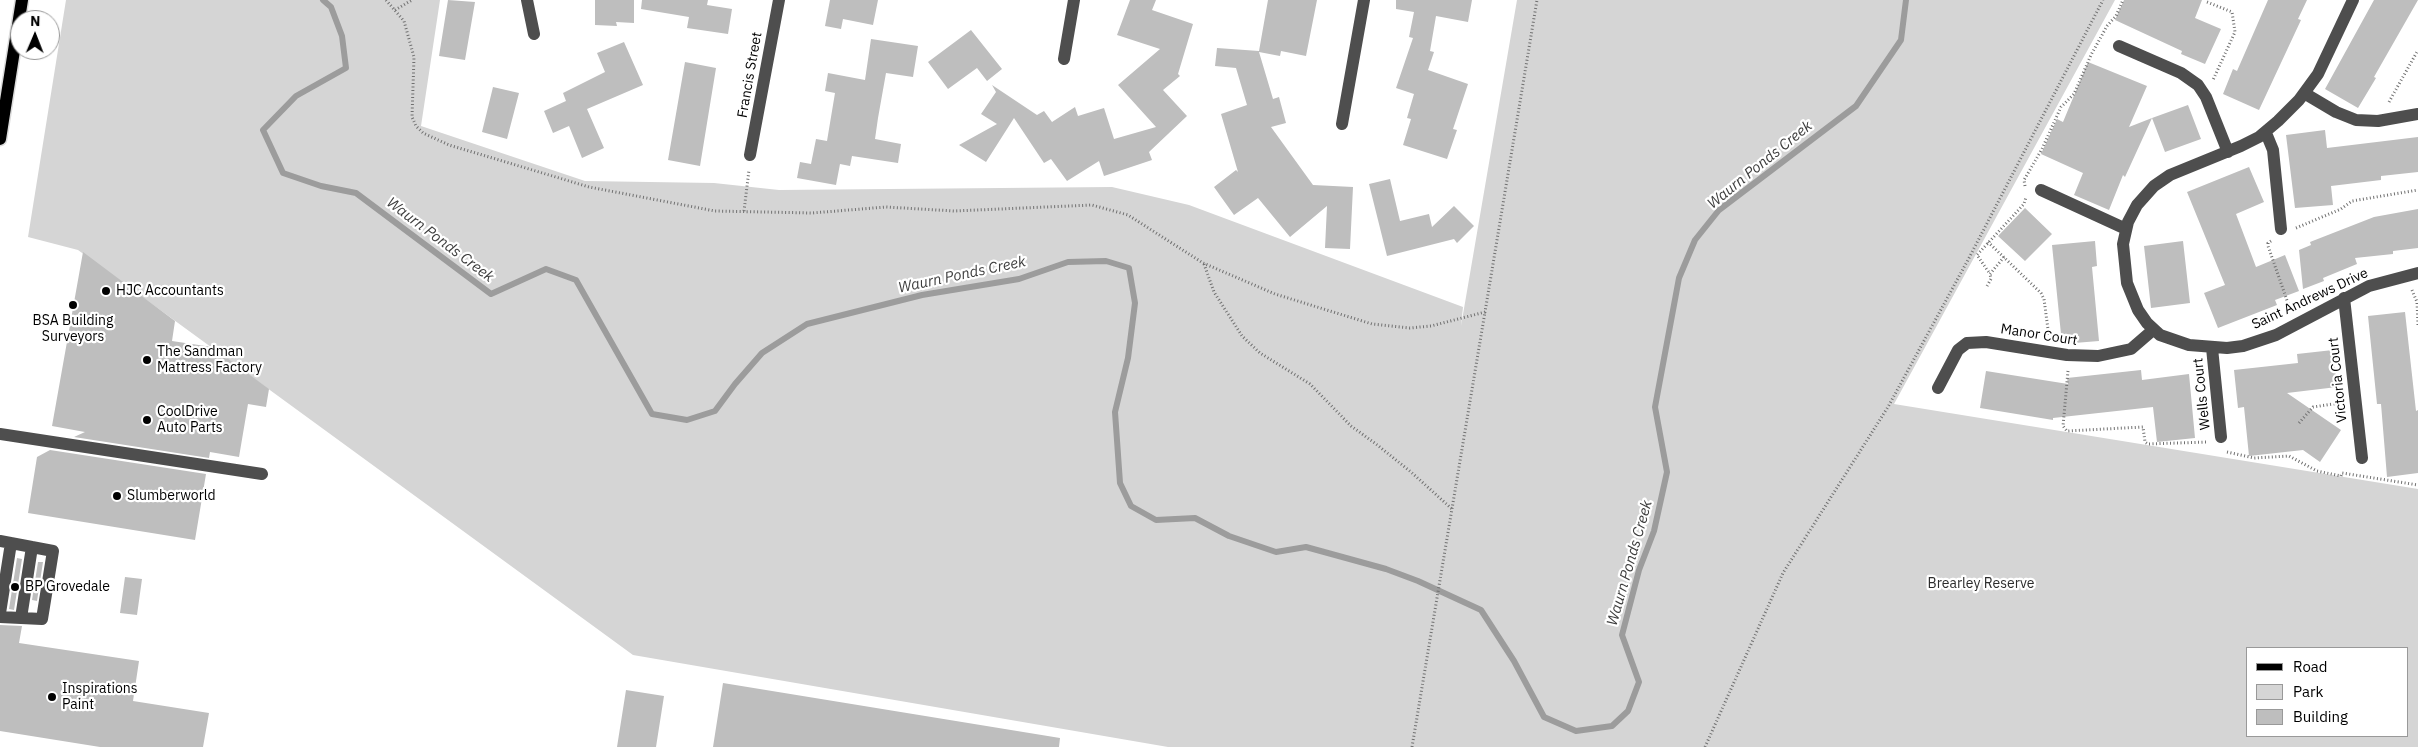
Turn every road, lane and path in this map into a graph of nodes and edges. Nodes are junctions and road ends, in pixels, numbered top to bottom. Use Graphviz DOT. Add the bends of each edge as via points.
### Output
graph roads {
  1 [pos="22,0"];
  2 [pos="386,0"];
  3 [pos="412,0"];
  4 [pos="527,0"];
  5 [pos="779,0"];
  6 [pos="1074,0"];
  7 [pos="1364,0"];
  8 [pos="1536,0"];
  9 [pos="2103,0"];
  10 [pos="2123,0"];
  11 [pos="2353,0"];
  12 [pos="2207,2"];
  13 [pos="395,10"];
  14 [pos="534,34"];
  15 [pos="2120,46"];
  16 [pos="2418,50"];
  17 [pos="1064,60"];
  18 [pos="2304,93"];
  19 [pos="2206,97"];
  20 [pos="2418,114"];
  21 [pos="2378,121"];
  22 [pos="1342,124"];
  23 [pos="2266,132"];
  24 [pos="0,139"];
  25 [pos="2228,152"];
  26 [pos="750,155"];
  27 [pos="2041,190"];
  28 [pos="2418,190"];
  29 [pos="744,211"];
  30 [pos="2126,229"];
  31 [pos="2283,234"];
  32 [pos="1988,242"];
  33 [pos="2004,257"];
  34 [pos="1204,263"];
  35 [pos="2418,273"];
  36 [pos="1990,274"];
  37 [pos="1987,286"];
  38 [pos="2406,288"];
  39 [pos="2344,298"];
  40 [pos="1485,312"];
  41 [pos="2294,325"];
  42 [pos="2418,325"];
  43 [pos="2153,330"];
  44 [pos="2212,348"];
  45 [pos="2050,352"];
  46 [pos="2067,355"];
  47 [pos="2354,386"];
  48 [pos="1938,388"];
  49 [pos="2299,423"];
  50 [pos="0,434"];
  51 [pos="2218,440"];
  52 [pos="2362,458"];
  53 [pos="262,474"];
  54 [pos="2418,485"];
  55 [pos="1452,509"];
  56 [pos="6,542"];
  57 [pos="32,547"];
  58 [pos="0,615"];
  59 [pos="20,618"];
  60 [pos="1412,747"];
  61 [pos="1705,747"];
  1 -- 24 [label="main road"];
  2 -- 13 [label="path"];
  3 -- 13 [label="path"];
  4 -- 14 [label="street"];
  5 -- 26 [label="street, Francis Street"];
  6 -- 17 [label="street"];
  7 -- 22 [label="street"];
  8 -- 40 [label="path"];
  9 -- 61 [label="path" via="1888,407 1783,573"];
  10 -- 32 [label="path" via="2091,55 2074,94 2061,107 2024,180 2027,195 2024,204"];
  11 -- 18 [label="street, Saint Andrews Drive" via="2318,74"];
  12 -- 19 [label="path" via="2232,12 2235,32"];
  13 -- 29 [label="path" via="404,21 414,57 412,117 423,133 449,145 589,187 715,211"];
  15 -- 19 [label="street" via="2187,77"];
  16 -- 21 [label="path"];
  18 -- 21 [label="street" via="2342,115"];
  18 -- 23 [label="street, Saint Andrews Drive"];
  19 -- 25 [label="street"];
  20 -- 21 [label="street"];
  23 -- 25 [label="street, Saint Andrews Drive"];
  23 -- 31 [label="street" via="2272,150"];
  25 -- 30 [label="street, Saint Andrews Drive" via="2160,181 2137,205"];
  26 -- 29 [label="path"];
  27 -- 30 [label="street"];
  28 -- 31 [label="path" via="2352,201"];
  29 -- 34 [label="path" via="812,213 886,208 954,211 1092,206 1128,215"];
  30 -- 43 [label="street, Saint Andrews Drive" via="2123,252 2128,288 2138,310"];
  31 -- 41 [label="path" via="2268,245 2290,304"];
  32 -- 33 [label="path"];
  32 -- 36 [label="path" via="1977,255"];
  33 -- 36 [label="path"];
  33 -- 45 [label="path" via="2042,296"];
  34 -- 40 [label="path" via="1275,294 1372,324 1410,328 1431,326"];
  34 -- 55 [label="path" via="1214,292 1242,336 1260,353 1310,384 1350,426 1411,472"];
  35 -- 39 [label="street, Saint Andrews Drive" via="2380,282"];
  36 -- 37 [label="path"];
  38 -- 42 [label="path" via="2415,297"];
  39 -- 41 [label="street, Saint Andrews Drive"];
  39 -- 47 [label="street, Victoria Court"];
  40 -- 55 [label="path"];
  41 -- 44 [label="street, Saint Andrews Drive" via="2254,343"];
  43 -- 44 [label="street, Saint Andrews Drive" via="2182,344"];
  43 -- 46 [label="street, Manor Court" via="2136,346 2122,352 2090,357"];
  44 -- 51 [label="street, Wells Court"];
  45 -- 46 [label="street, Manor Court"];
  45 -- 48 [label="street, Manor Court" via="1971,342 1961,346"];
  46 -- 51 [label="path" via="2064,426 2067,431 2143,427 2145,442 2149,444"];
  47 -- 49 [label="path" via="2341,403 2313,407"];
  47 -- 52 [label="street, Victoria Court"];
  50 -- 53 [label="street"];
  51 -- 54 [label="path" via="2227,452 2247,457 2288,456 2316,471"];
  55 -- 60 [label="path"];
  56 -- 57 [label="street"];
  56 -- 58 [label="street"];
  57 -- 59 [label="street"];
  57 -- 59 [label="street" via="53,551 42,618"];
  58 -- 59 [label="street"];
}
